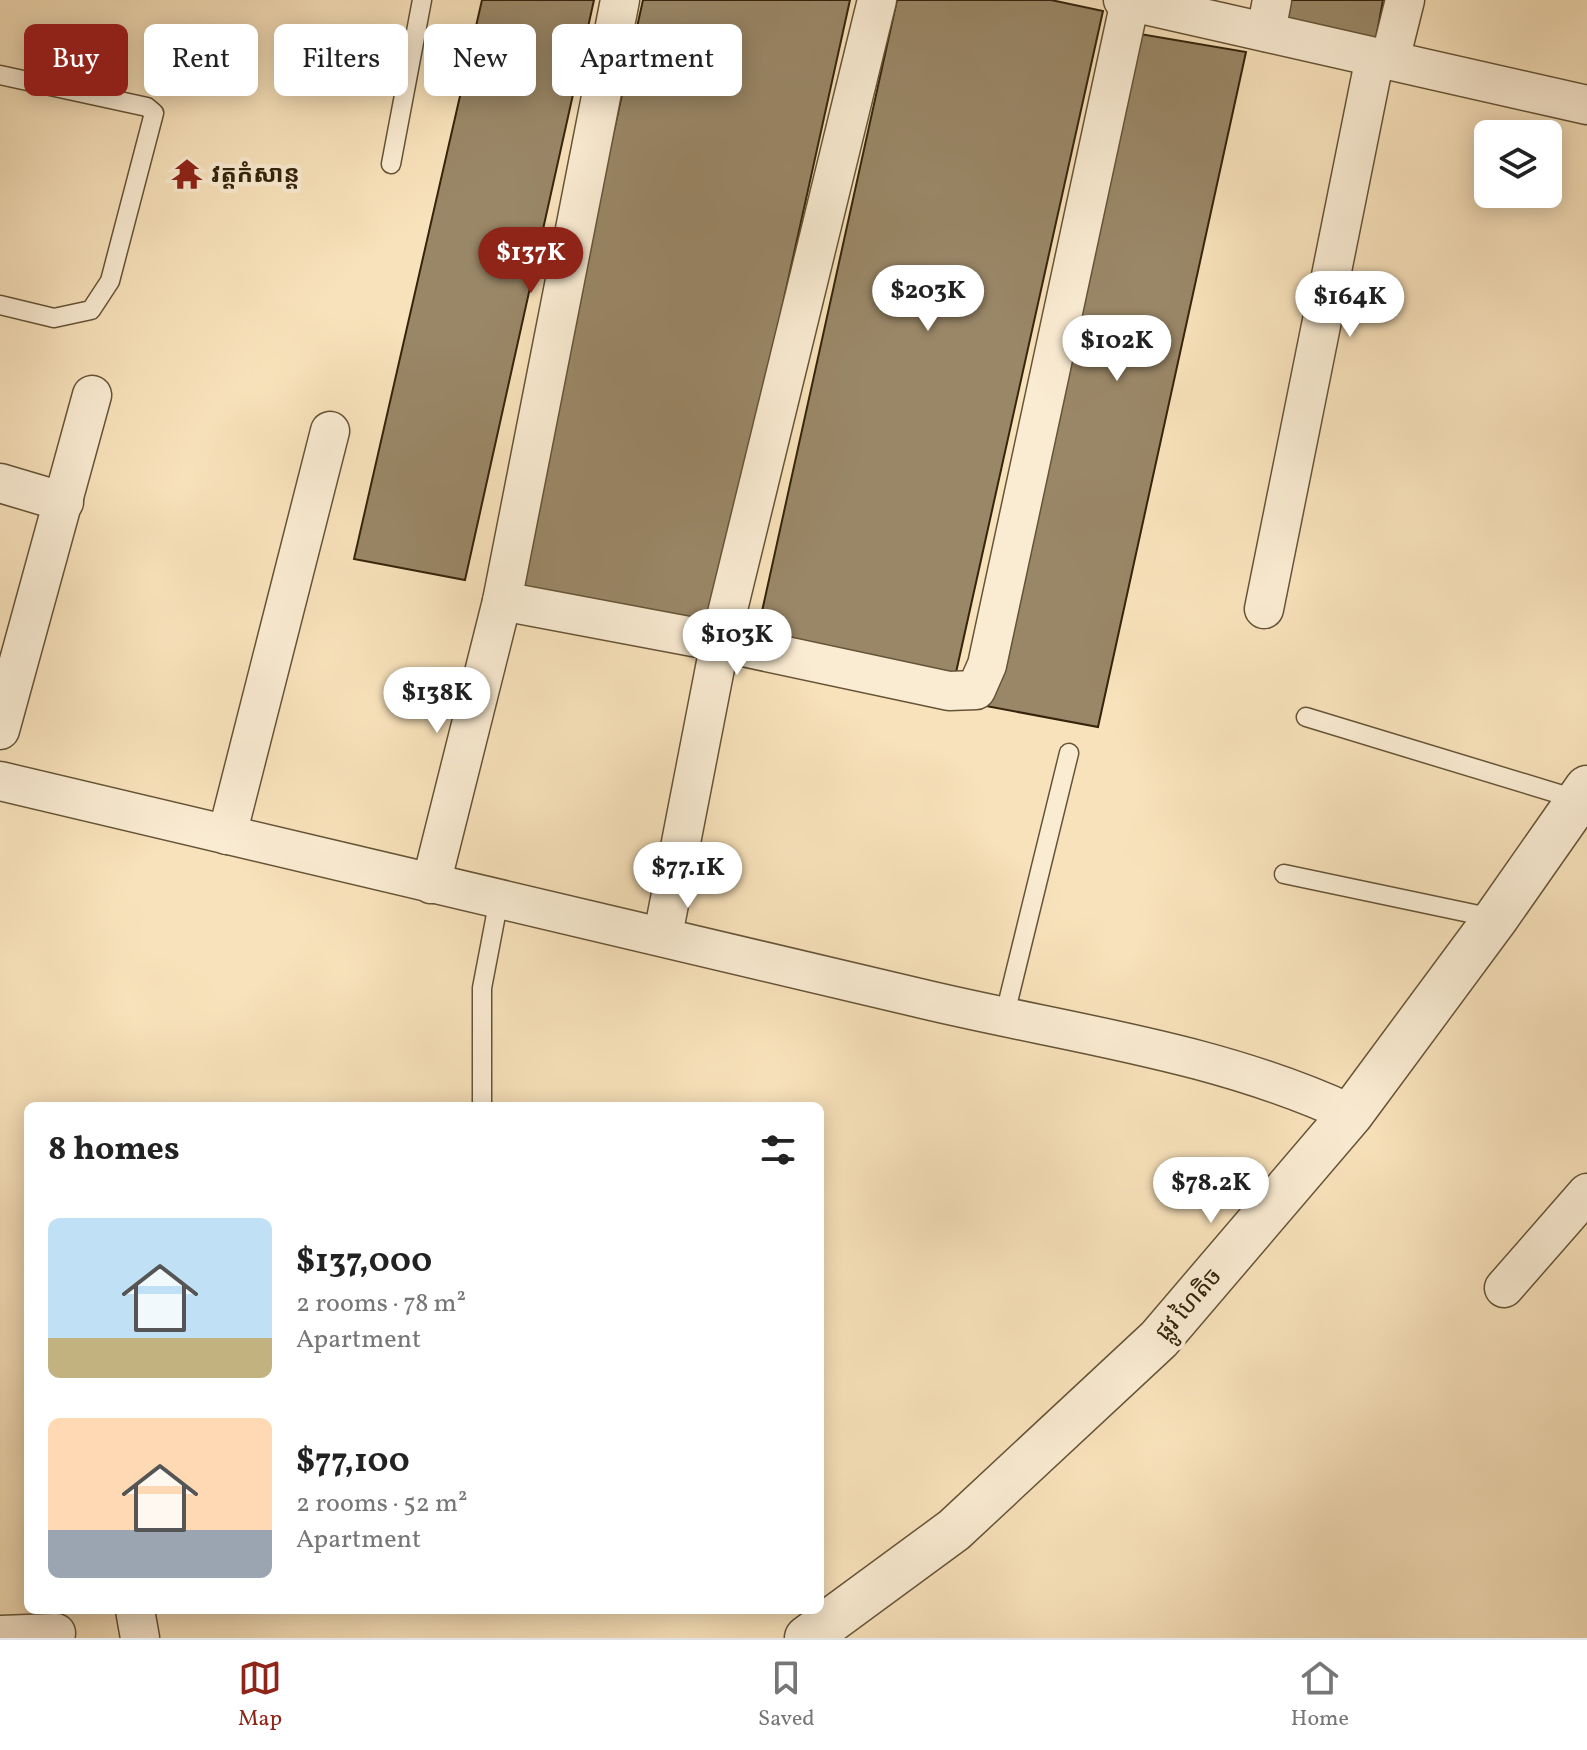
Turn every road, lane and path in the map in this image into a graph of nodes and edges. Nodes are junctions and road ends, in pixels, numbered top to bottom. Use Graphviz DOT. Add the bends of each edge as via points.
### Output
graph roads {
  1 [pos="422,0"];
  2 [pos="620,0"];
  3 [pos="877,0"];
  4 [pos="1405,0"];
  5 [pos="1127,1"];
  6 [pos="1269,16"];
  7 [pos="1383,59"];
  8 [pos="0,75"];
  9 [pos="1587,105"];
  10 [pos="391,164"];
  11 [pos="0,305"];
  12 [pos="92,395"];
  13 [pos="330,431"];
  14 [pos="0,483"];
  15 [pos="64,502"];
  16 [pos="502,601"];
  17 [pos="1264,609"];
  18 [pos="720,642"];
  19 [pos="1306,717"];
  20 [pos="0,730"];
  21 [pos="1069,753"];
  22 [pos="0,781"];
  23 [pos="1583,794"];
  24 [pos="227,835"];
  25 [pos="1284,874"];
  26 [pos="431,884"];
  27 [pos="499,899"];
  28 [pos="1496,918"];
  29 [pos="663,935"];
  30 [pos="1004,1018"];
  31 [pos="482,1102"];
  32 [pos="1351,1114"];
  33 [pos="1587,1193"];
  34 [pos="1504,1288"];
  35 [pos="136,1614"];
  36 [pos="56,1633"];
  37 [pos="0,1635"];
  38 [pos="140,1638"];
  39 [pos="807,1638"];
  1 -- 10 [label="lane"];
  2 -- 16 [label="street"];
  3 -- 18 [label="street"];
  4 -- 7 [label="street"];
  5 -- 6 [label="street"];
  5 -- 18 [label="street" via="987,665 976,690 949,691"];
  6 -- 7 [label="street"];
  7 -- 9 [label="street"];
  7 -- 17 [label="street"];
  8 -- 11 [label="lane" via="147,107 154,113 110,281 91,310 54,318"];
  12 -- 15 [label="street"];
  13 -- 24 [label="street"];
  14 -- 15 [label="street"];
  15 -- 20 [label="street"];
  16 -- 18 [label="street"];
  16 -- 26 [label="street"];
  18 -- 29 [label="street"];
  19 -- 23 [label="lane"];
  21 -- 30 [label="lane"];
  22 -- 24 [label="street"];
  23 -- 28 [label="street, ផ្លូវ ហៃតិច"];
  24 -- 26 [label="street"];
  25 -- 28 [label="lane"];
  26 -- 27 [label="street"];
  27 -- 29 [label="street"];
  27 -- 31 [label="lane" via="482,988"];
  28 -- 32 [label="street, ផ្លូវ ហៃតិច"];
  29 -- 30 [label="street"];
  30 -- 32 [label="street" via="1174,1051"];
  32 -- 39 [label="street, ផ្លូវ ហៃតិច" via="1159,1339 954,1530"];
  33 -- 34 [label="street"];
  35 -- 38 [label="street"];
  36 -- 37 [label="street"];
}
